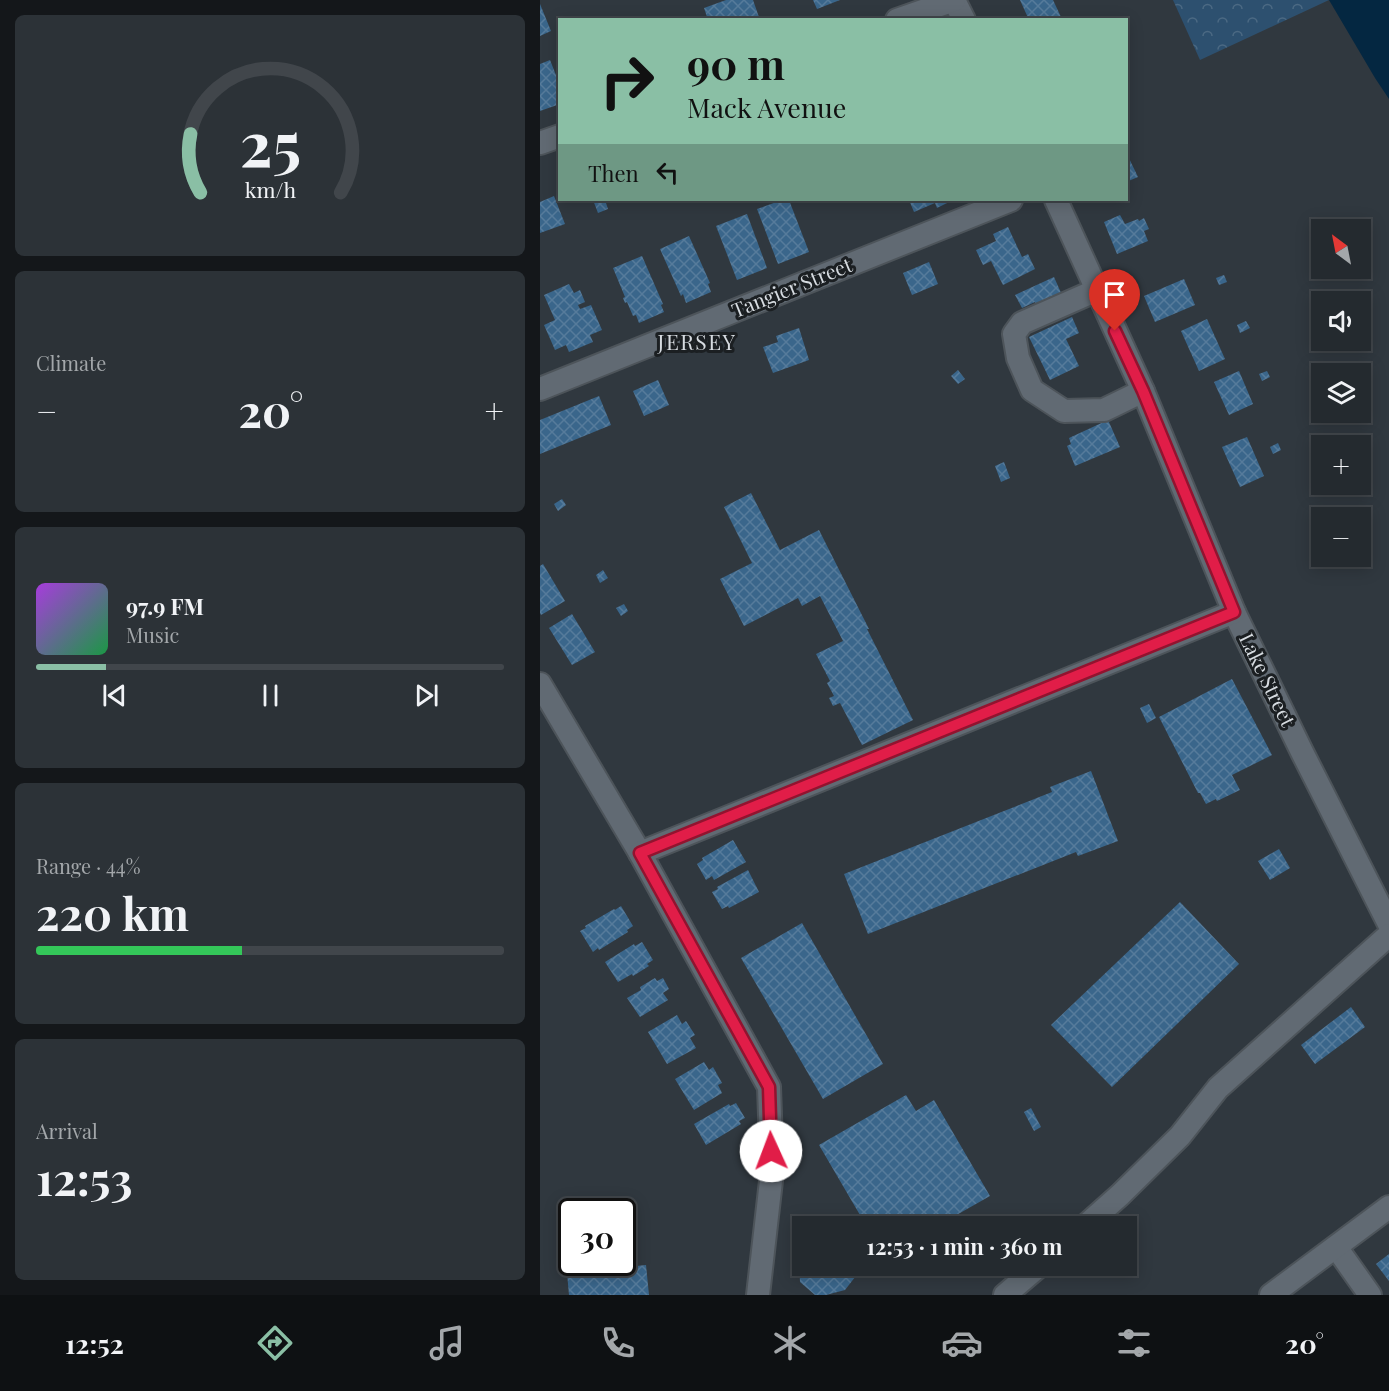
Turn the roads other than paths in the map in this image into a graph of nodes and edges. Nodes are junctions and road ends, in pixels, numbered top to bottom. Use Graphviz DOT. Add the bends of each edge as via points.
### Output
graph roads {
  1 [pos="954,0"];
  2 [pos="903,18"];
  3 [pos="963,18"];
  4 [pos="558,137"];
  5 [pos="540,143"];
  6 [pos="1009,201"];
  7 [pos="1056,201"];
  8 [pos="1097,290"];
  9 [pos="540,389"];
  10 [pos="1143,391"];
  11 [pos="1234,612"];
  12 [pos="540,684"];
  13 [pos="640,853"];
  14 [pos="1389,924"];
  15 [pos="1389,935"];
  16 [pos="1389,1207"];
  17 [pos="1096,1216"];
  18 [pos="1336,1247"];
  19 [pos="1027,1276"];
  20 [pos="758,1295"];
  21 [pos="1005,1295"];
  22 [pos="1271,1295"];
  23 [pos="1370,1295"];
  1 -- 2 [label="street"];
  1 -- 3 [label="street"];
  4 -- 5 [label="street"];
  6 -- 9 [label="street, Tangier Street"];
  7 -- 8 [label="street, Lake Street"];
  8 -- 10 [label="street, Lake Street"];
  8 -- 10 [label="street" via="1022,322 1014,334 1018,358 1032,390 1064,411 1104,410"];
  10 -- 11 [label="street, Lake Street"];
  11 -- 13 [label="street"];
  11 -- 14 [label="street, Lake Street"];
  12 -- 13 [label="street"];
  13 -- 20 [label="street" via="769,1087 771,1172"];
  15 -- 17 [label="street" via="1218,1088 1180,1136"];
  16 -- 18 [label="street"];
  18 -- 22 [label="street"];
  18 -- 23 [label="street"];
  19 -- 21 [label="street"];
}
